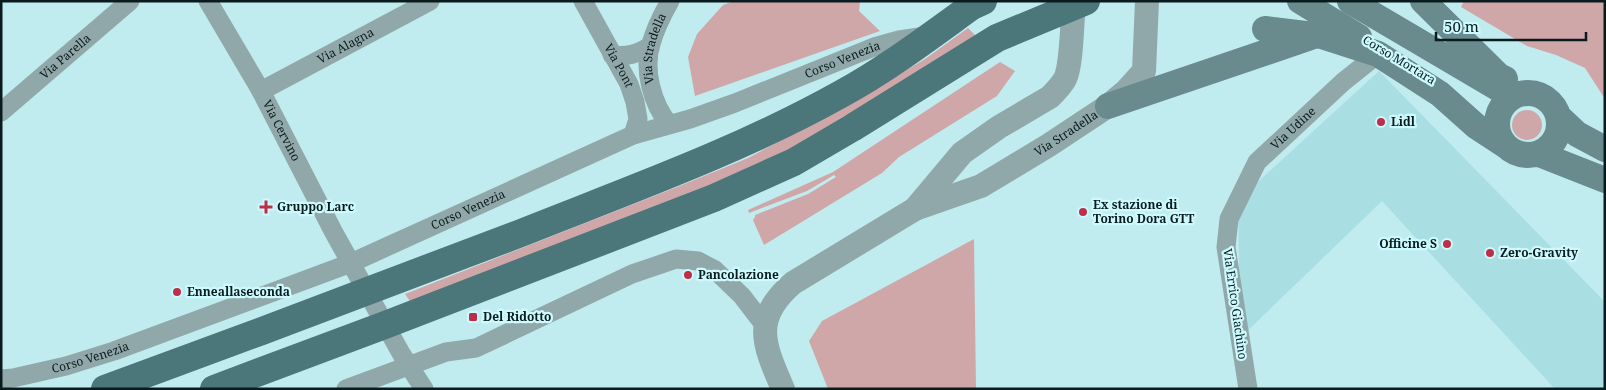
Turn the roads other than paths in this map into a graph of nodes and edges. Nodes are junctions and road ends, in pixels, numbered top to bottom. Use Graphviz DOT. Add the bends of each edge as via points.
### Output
graph roads {
  1 [pos="130,1"];
  2 [pos="208,1"];
  3 [pos="430,1"];
  4 [pos="583,1"];
  5 [pos="670,1"];
  6 [pos="983,1"];
  7 [pos="1147,1"];
  8 [pos="1300,1"];
  9 [pos="1350,1"];
  10 [pos="1423,1"];
  11 [pos="1078,3"];
  12 [pos="1265,29"];
  13 [pos="932,35"];
  14 [pos="1317,35"];
  15 [pos="650,46"];
  16 [pos="612,54"];
  17 [pos="1378,54"];
  18 [pos="261,91"];
  19 [pos="1521,95"];
  20 [pos="1108,106"];
  21 [pos="1,112"];
  22 [pos="1560,118"];
  23 [pos="1497,119"];
  24 [pos="669,124"];
  25 [pos="633,135"];
  26 [pos="1506,146"];
  27 [pos="1605,149"];
  28 [pos="1539,154"];
  29 [pos="1605,180"];
  30 [pos="915,209"];
  31 [pos="1229,219"];
  32 [pos="351,263"];
  33 [pos="367,292"];
  34 [pos="385,325"];
  35 [pos="765,326"];
  36 [pos="408,367"];
  37 [pos="1,379"];
  38 [pos="104,389"];
  39 [pos="214,389"];
  40 [pos="346,389"];
  41 [pos="424,389"];
  42 [pos="783,389"];
  43 [pos="1248,389"];
  1 -- 21 [label="street, Via Parella"];
  2 -- 18 [label="street, Via Cervino"];
  3 -- 18 [label="street, Via Alagna"];
  4 -- 16 [label="street, Via Pont"];
  5 -- 15 [label="street, Via Stradella"];
  6 -- 13 [label="main road, Corso Venezia"];
  7 -- 20 [label="street, Via Stradella" via="1144,71"];
  8 -- 23 [label="main road, Corso Mortara"];
  9 -- 19 [label="main road, Corso Mortara"];
  10 -- 19 [label="main road"];
  11 -- 30 [label="street, Via Stradella" via="1067,73 1057,91 962,153"];
  11 -- 34 [label="main road" via="997,38 794,162 714,198"];
  12 -- 14 [label="main road"];
  13 -- 24 [label="street, Corso Venezia" via="874,47 735,103"];
  13 -- 33 [label="main road, Corso Venezia" via="843,93 740,144 684,169"];
  14 -- 17 [label="main road"];
  14 -- 20 [label="main road"];
  15 -- 16 [label="street" via="628,56"];
  15 -- 24 [label="street, Via Stradella" via="653,97"];
  16 -- 25 [label="street, Via Pont" via="629,84 638,110"];
  17 -- 26 [label="main road" via="1440,94 1477,127"];
  17 -- 31 [label="street, Via Udine" via="1257,162"];
  18 -- 32 [label="street, Via Cervino"];
  19 -- 22 [label="main road" via="1538,94 1546,98"];
  19 -- 23 [label="main road" via="1503,106"];
  20 -- 30 [label="street, Via Stradella" via="981,186"];
  22 -- 27 [label="main road" via="1577,134"];
  22 -- 28 [label="main road" via="1556,140"];
  23 -- 26 [label="main road" via="1498,131"];
  24 -- 25 [label="street, Corso Venezia"];
  25 -- 32 [label="street, Corso Venezia"];
  26 -- 28 [label="main road" via="1524,156"];
  28 -- 29 [label="main road"];
  30 -- 35 [label="street, Via Stradella" via="793,283 776,301"];
  31 -- 43 [label="street, Via Errico Giachino" via="1226,247"];
  32 -- 33 [label="street, Via Cervino"];
  32 -- 37 [label="street, Corso Venezia" via="114,351 66,366"];
  33 -- 34 [label="street, Via Cervino"];
  33 -- 38 [label="main road, Corso Venezia"];
  34 -- 36 [label="street, Via Cervino"];
  34 -- 39 [label="main road"];
  35 -- 36 [label="street" via="716,270 698,261 676,259 632,274 476,348 446,352"];
  35 -- 42 [label="street, Via Stradella" via="766,348"];
  36 -- 40 [label="street"];
  36 -- 41 [label="street, Via Cervino"];
}
